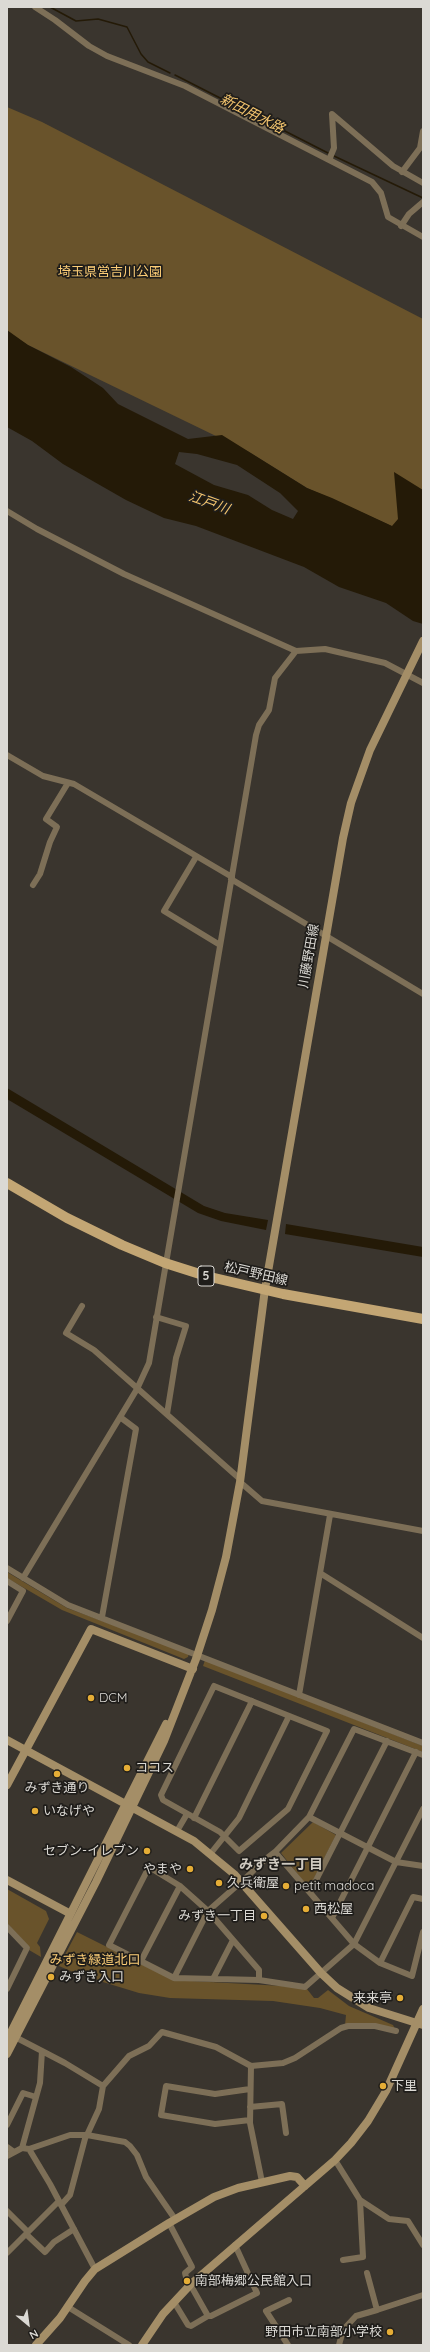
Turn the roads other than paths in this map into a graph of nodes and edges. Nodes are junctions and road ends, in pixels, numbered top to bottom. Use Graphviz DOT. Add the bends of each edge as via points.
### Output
graph roads {
  1 [pos="35,7"];
  2 [pos="423,131"];
  3 [pos="329,160"];
  4 [pos="402,172"];
  5 [pos="423,183"];
  6 [pos="423,202"];
  7 [pos="402,226"];
  8 [pos="423,237"];
  9 [pos="7,511"];
  10 [pos="423,642"];
  11 [pos="296,651"];
  12 [pos="408,672"];
  13 [pos="423,684"];
  14 [pos="7,755"];
  15 [pos="68,783"];
  16 [pos="196,857"];
  17 [pos="231,878"];
  18 [pos="33,885"];
  19 [pos="325,935"];
  20 [pos="220,945"];
  21 [pos="423,994"];
  22 [pos="7,1183"];
  23 [pos="165,1263"];
  24 [pos="265,1289"];
  25 [pos="82,1306"];
  26 [pos="156,1317"];
  27 [pos="423,1319"];
  28 [pos="137,1389"];
  29 [pos="167,1414"];
  30 [pos="120,1417"];
  31 [pos="240,1481"];
  32 [pos="330,1515"];
  33 [pos="423,1531"];
  34 [pos="7,1568"];
  35 [pos="320,1573"];
  36 [pos="24,1578"];
  37 [pos="7,1581"];
  38 [pos="102,1618"];
  39 [pos="7,1621"];
  40 [pos="423,1638"];
  41 [pos="198,1654"];
  42 [pos="193,1669"];
  43 [pos="299,1695"];
  44 [pos="252,1701"];
  45 [pos="289,1716"];
  46 [pos="7,1740"];
  47 [pos="387,1741"];
  48 [pos="423,1743"];
  49 [pos="26,1750"];
  50 [pos="416,1752"];
  51 [pos="423,1755"];
  52 [pos="7,1785"];
  53 [pos="129,1805"];
  54 [pos="423,1810"];
  55 [pos="187,1814"];
  56 [pos="309,1817"];
  57 [pos="194,1818"];
  58 [pos="178,1831"];
  59 [pos="340,1833"];
  60 [pos="224,1836"];
  61 [pos="368,1847"];
  62 [pos="275,1852"];
  63 [pos="211,1853"];
  64 [pos="396,1862"];
  65 [pos="423,1866"];
  66 [pos="7,1880"];
  67 [pos="242,1882"];
  68 [pos="180,1886"];
  69 [pos="310,1892"];
  70 [pos="423,1899"];
  71 [pos="208,1911"];
  72 [pos="70,1913"];
  73 [pos="332,1918"];
  74 [pos="7,1927"];
  75 [pos="423,1932"];
  76 [pos="233,1940"];
  77 [pos="354,1944"];
  78 [pos="141,1961"];
  79 [pos="380,1963"];
  80 [pos="321,1973"];
  81 [pos="174,1978"];
  82 [pos="214,1978"];
  83 [pos="259,1980"];
  84 [pos="7,1989"];
  85 [pos="423,2009"];
  86 [pos="420,2024"];
  87 [pos="396,2032"];
  88 [pos="10,2036"];
  89 [pos="42,2051"];
  90 [pos="7,2054"];
  91 [pos="251,2066"];
  92 [pos="103,2086"];
  93 [pos="250,2088"];
  94 [pos="36,2097"];
  95 [pos="250,2108"];
  96 [pos="250,2120"];
  97 [pos="7,2125"];
  98 [pos="286,2133"];
  99 [pos="87,2135"];
  100 [pos="7,2148"];
  101 [pos="22,2148"];
  102 [pos="29,2149"];
  103 [pos="14,2152"];
  104 [pos="7,2156"];
  105 [pos="335,2160"];
  106 [pos="262,2182"];
  107 [pos="305,2186"];
  108 [pos="360,2200"];
  109 [pos="60,2203"];
  110 [pos="7,2211"];
  111 [pos="172,2221"];
  112 [pos="74,2229"];
  113 [pos="27,2232"];
  114 [pos="235,2245"];
  115 [pos="423,2245"];
  116 [pos="7,2253"];
  117 [pos="343,2260"];
  118 [pos="96,2269"];
  119 [pos="367,2273"];
  120 [pos="191,2284"];
  121 [pos="423,2295"];
  122 [pos="289,2300"];
  123 [pos="174,2302"];
  124 [pos="68,2307"];
  125 [pos="377,2310"];
  126 [pos="208,2316"];
  127 [pos="36,2345"];
  128 [pos="127,2345"];
  129 [pos="142,2345"];
  130 [pos="288,2345"];
  131 [pos="339,2345"];
  1 -- 3 [label="street" via="107,56 170,79"];
  2 -- 4 [label="street" via="420,148"];
  3 -- 4 [label="street" via="334,148 332,114"];
  3 -- 7 [label="street" via="376,185 388,218"];
  4 -- 5 [label="street"];
  6 -- 7 [label="street" via="409,214"];
  7 -- 8 [label="street"];
  9 -- 11 [label="street" via="124,574"];
  10 -- 12 [label="street, 川藤野田線"];
  11 -- 12 [label="street" via="331,650 346,656 385,663"];
  11 -- 17 [label="street" via="275,678 269,710 259,725"];
  12 -- 13 [label="street"];
  12 -- 19 [label="street, 川藤野田線" via="367,756 347,818"];
  14 -- 15 [label="street" via="33,772"];
  15 -- 16 [label="street"];
  15 -- 18 [label="street" via="46,819 57,826 40,874"];
  16 -- 17 [label="street"];
  16 -- 20 [label="street" via="164,912"];
  17 -- 19 [label="street"];
  17 -- 20 [label="street"];
  19 -- 21 [label="street"];
  19 -- 24 [label="street, 川藤野田線"];
  20 -- 23 [label="street"];
  22 -- 23 [label="main road, 松戸野田線 / 5" via="74,1222 122,1246"];
  23 -- 24 [label="main road, 松戸野田線 / 5" via="206,1276"];
  23 -- 26 [label="street"];
  24 -- 27 [label="main road, 松戸野田線 / 5"];
  24 -- 31 [label="street, 川藤野田線"];
  25 -- 28 [label="street" via="66,1333 94,1350"];
  26 -- 28 [label="street" via="149,1363"];
  26 -- 29 [label="street" via="186,1326 176,1358"];
  28 -- 29 [label="street"];
  28 -- 30 [label="street"];
  29 -- 31 [label="street"];
  30 -- 36 [label="street"];
  30 -- 38 [label="street" via="136,1429"];
  31 -- 32 [label="street" via="262,1501"];
  31 -- 41 [label="street, 川藤野田線" via="223,1570"];
  32 -- 33 [label="street"];
  32 -- 35 [label="street"];
  34 -- 36 [label="street"];
  35 -- 40 [label="street"];
  35 -- 43 [label="street"];
  36 -- 38 [label="street" via="68,1605"];
  37 -- 39 [label="street" via="23,1591"];
  38 -- 41 [label="street"];
  41 -- 42 [label="street, 川藤野田線"];
  41 -- 43 [label="street"];
  42 -- 49 [label="street" via="91,1629"];
  42 -- 53 [label="street, 川藤野田線" via="164,1742"];
  43 -- 48 [label="street"];
  44 -- 45 [label="street"];
  44 -- 55 [label="street" via="214,1686 161,1795 163,1800"];
  44 -- 57 [label="street"];
  45 -- 60 [label="street" via="239,1818"];
  45 -- 60 [label="street" via="327,1731 288,1809 239,1851"];
  46 -- 49 [label="street"];
  47 -- 50 [label="street"];
  47 -- 56 [label="street" via="354,1729"];
  47 -- 59 [label="street"];
  49 -- 52 [label="street"];
  49 -- 53 [label="street"];
  50 -- 51 [label="street"];
  50 -- 61 [label="street"];
  53 -- 58 [label="street"];
  53 -- 72 [label="street"];
  53 -- 88 [label="street"];
  54 -- 64 [label="street"];
  55 -- 57 [label="street"];
  55 -- 58 [label="street"];
  56 -- 59 [label="street"];
  56 -- 62 [label="street"];
  57 -- 60 [label="street"];
  58 -- 63 [label="street"];
  59 -- 61 [label="street"];
  59 -- 69 [label="street"];
  60 -- 63 [label="street"];
  61 -- 64 [label="street"];
  61 -- 73 [label="street"];
  62 -- 67 [label="street"];
  62 -- 69 [label="street"];
  63 -- 67 [label="street"];
  64 -- 65 [label="street"];
  64 -- 77 [label="street"];
  66 -- 72 [label="street"];
  67 -- 71 [label="street" via="214,1903"];
  67 -- 80 [label="street"];
  68 -- 71 [label="street"];
  68 -- 78 [label="street"];
  68 -- 78 [label="street" via="149,1867 109,1946"];
  69 -- 73 [label="street"];
  70 -- 79 [label="street" via="413,1897"];
  71 -- 76 [label="street"];
  71 -- 81 [label="street"];
  72 -- 88 [label="street"];
  73 -- 77 [label="street"];
  74 -- 84 [label="street" via="27,1948"];
  75 -- 79 [label="street" via="412,1976"];
  76 -- 82 [label="street"];
  76 -- 83 [label="street" via="260,1970"];
  77 -- 79 [label="street"];
  77 -- 80 [label="street"];
  78 -- 81 [label="street"];
  80 -- 83 [label="street" via="305,1987"];
  80 -- 86 [label="street" via="344,1994 364,2005 383,2014"];
  81 -- 82 [label="street"];
  82 -- 83 [label="street"];
  85 -- 86 [label="street"];
  86 -- 105 [label="street" via="376,2109"];
  87 -- 91 [label="street" via="376,2026 348,2026 289,2060"];
  88 -- 89 [label="street"];
  88 -- 90 [label="street"];
  89 -- 92 [label="street"];
  89 -- 94 [label="street" via="42,2067"];
  91 -- 92 [label="street" via="216,2047 162,2032 149,2046 129,2056"];
  91 -- 93 [label="street"];
  92 -- 99 [label="street" via="99,2109"];
  93 -- 95 [label="street"];
  93 -- 96 [label="street" via="215,2094 166,2086 161,2115 215,2124"];
  94 -- 97 [label="street" via="23,2093"];
  94 -- 101 [label="street"];
  95 -- 96 [label="street"];
  95 -- 98 [label="street" via="282,2104"];
  96 -- 106 [label="street" via="252,2143"];
  99 -- 102 [label="street" via="63,2136"];
  99 -- 109 [label="street" via="70,2195"];
  99 -- 111 [label="street" via="116,2139 130,2146"];
  100 -- 103 [label="street"];
  101 -- 102 [label="street"];
  101 -- 103 [label="street"];
  102 -- 109 [label="street"];
  103 -- 104 [label="street"];
  105 -- 107 [label="street"];
  105 -- 108 [label="street"];
  106 -- 107 [label="street" via="294,2176"];
  106 -- 111 [label="street" via="214,2197"];
  107 -- 114 [label="street"];
  108 -- 115 [label="street" via="389,2219 408,2221"];
  108 -- 117 [label="street" via="363,2257"];
  109 -- 112 [label="street"];
  109 -- 113 [label="street"];
  110 -- 113 [label="street"];
  111 -- 118 [label="street"];
  111 -- 120 [label="street" via="192,2267 185,2273"];
  112 -- 113 [label="street" via="54,2242 45,2252"];
  112 -- 118 [label="street"];
  113 -- 116 [label="street"];
  114 -- 120 [label="street"];
  114 -- 126 [label="street" via="257,2293"];
  118 -- 124 [label="street"];
  119 -- 125 [label="street"];
  120 -- 123 [label="street"];
  120 -- 126 [label="street"];
  121 -- 125 [label="street"];
  122 -- 130 [label="street" via="266,2311"];
  123 -- 126 [label="street" via="188,2326"];
  123 -- 129 [label="street"];
  124 -- 127 [label="street"];
  124 -- 128 [label="street"];
  125 -- 131 [label="street" via="356,2316 343,2330"];
}
